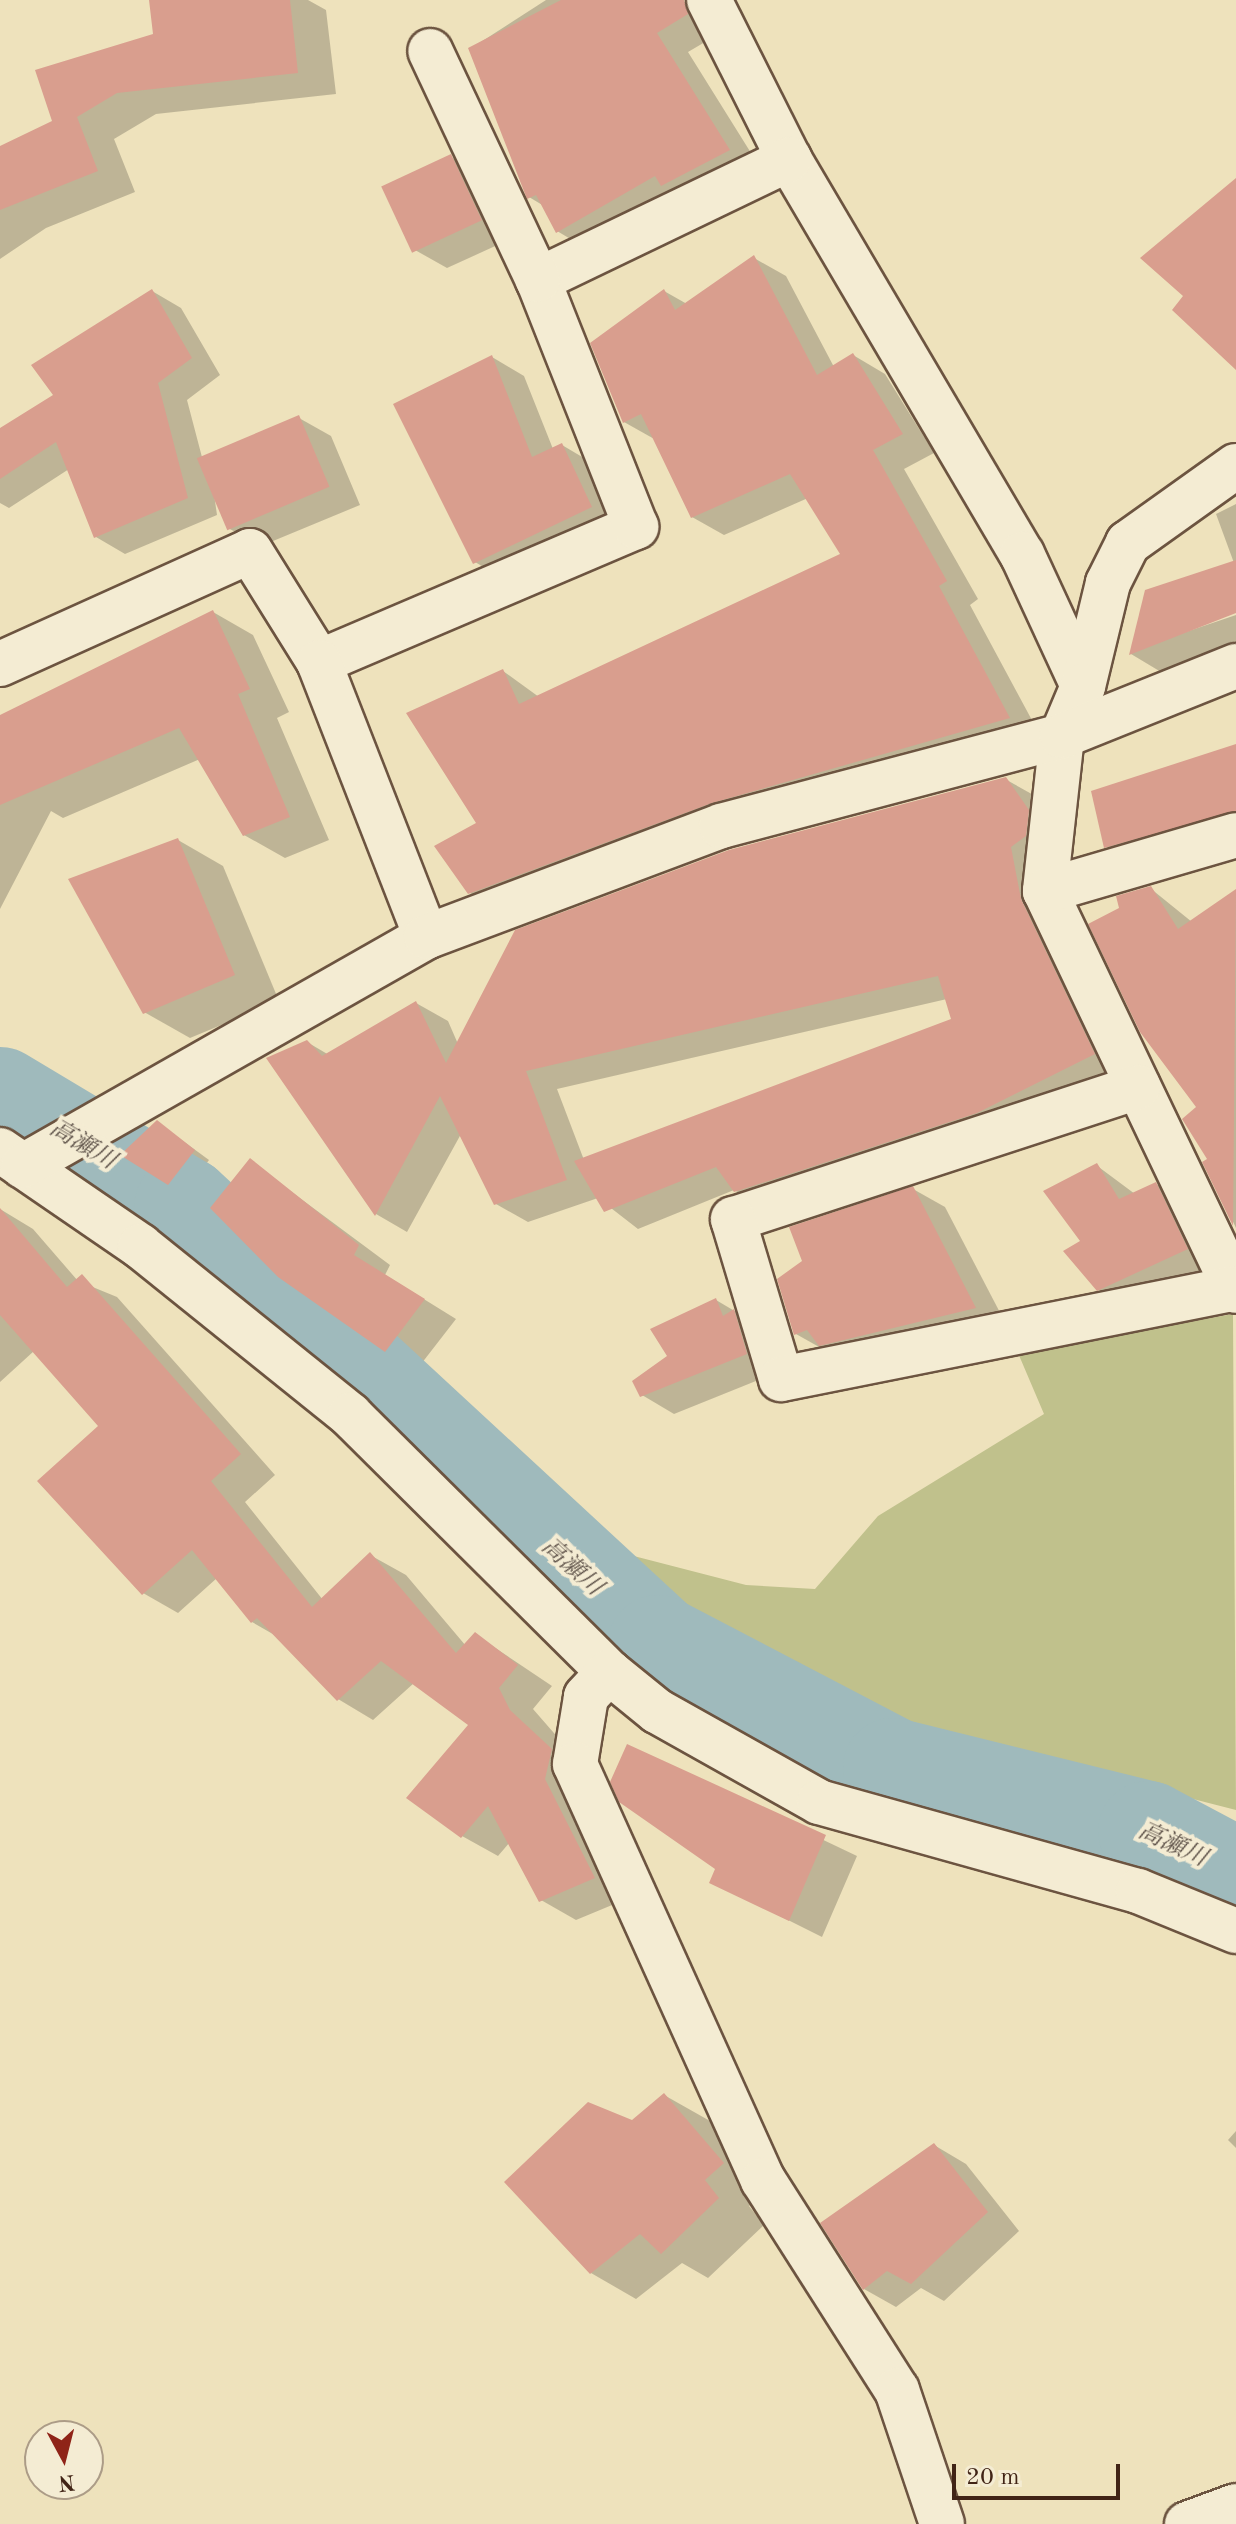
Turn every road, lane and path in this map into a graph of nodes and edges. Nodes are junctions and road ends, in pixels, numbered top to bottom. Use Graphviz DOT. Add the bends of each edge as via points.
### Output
graph roads {
  1 [pos="709,0"];
  2 [pos="430,51"];
  3 [pos="789,159"];
  4 [pos="538,280"];
  5 [pos="1236,466"];
  6 [pos="319,662"];
  7 [pos="0,664"];
  8 [pos="1236,666"];
  9 [pos="1083,686"];
  10 [pos="1062,736"];
  11 [pos="1236,835"];
  12 [pos="1045,891"];
  13 [pos="426,937"];
  14 [pos="1138,1087"];
  15 [pos="12,1158"];
  16 [pos="1235,1290"];
  17 [pos="609,1672"];
  18 [pos="1236,1931"];
  19 [pos="1236,2506"];
  20 [pos="942,2524"];
  21 [pos="1187,2524"];
  1 -- 3 [label="street"];
  2 -- 4 [label="street"];
  3 -- 4 [label="street"];
  3 -- 9 [label="street" via="1022,554"];
  4 -- 6 [label="street" via="636,527"];
  5 -- 9 [label="street" via="1128,543 1108,583"];
  6 -- 7 [label="street" via="250,551"];
  6 -- 13 [label="street"];
  8 -- 10 [label="street"];
  9 -- 10 [label="street"];
  10 -- 12 [label="street"];
  10 -- 13 [label="street" via="721,826"];
  11 -- 12 [label="street"];
  12 -- 14 [label="street"];
  13 -- 15 [label="street"];
  14 -- 16 [label="street"];
  14 -- 16 [label="street" via="733,1219 781,1379"];
  15 -- 17 [label="street" via="140,1246 350,1415"];
  17 -- 18 [label="street" via="657,1711 819,1802 1138,1891"];
  17 -- 20 [label="street" via="586,1697 575,1764 763,2180 897,2390"];
  19 -- 21 [label="street"];
}
